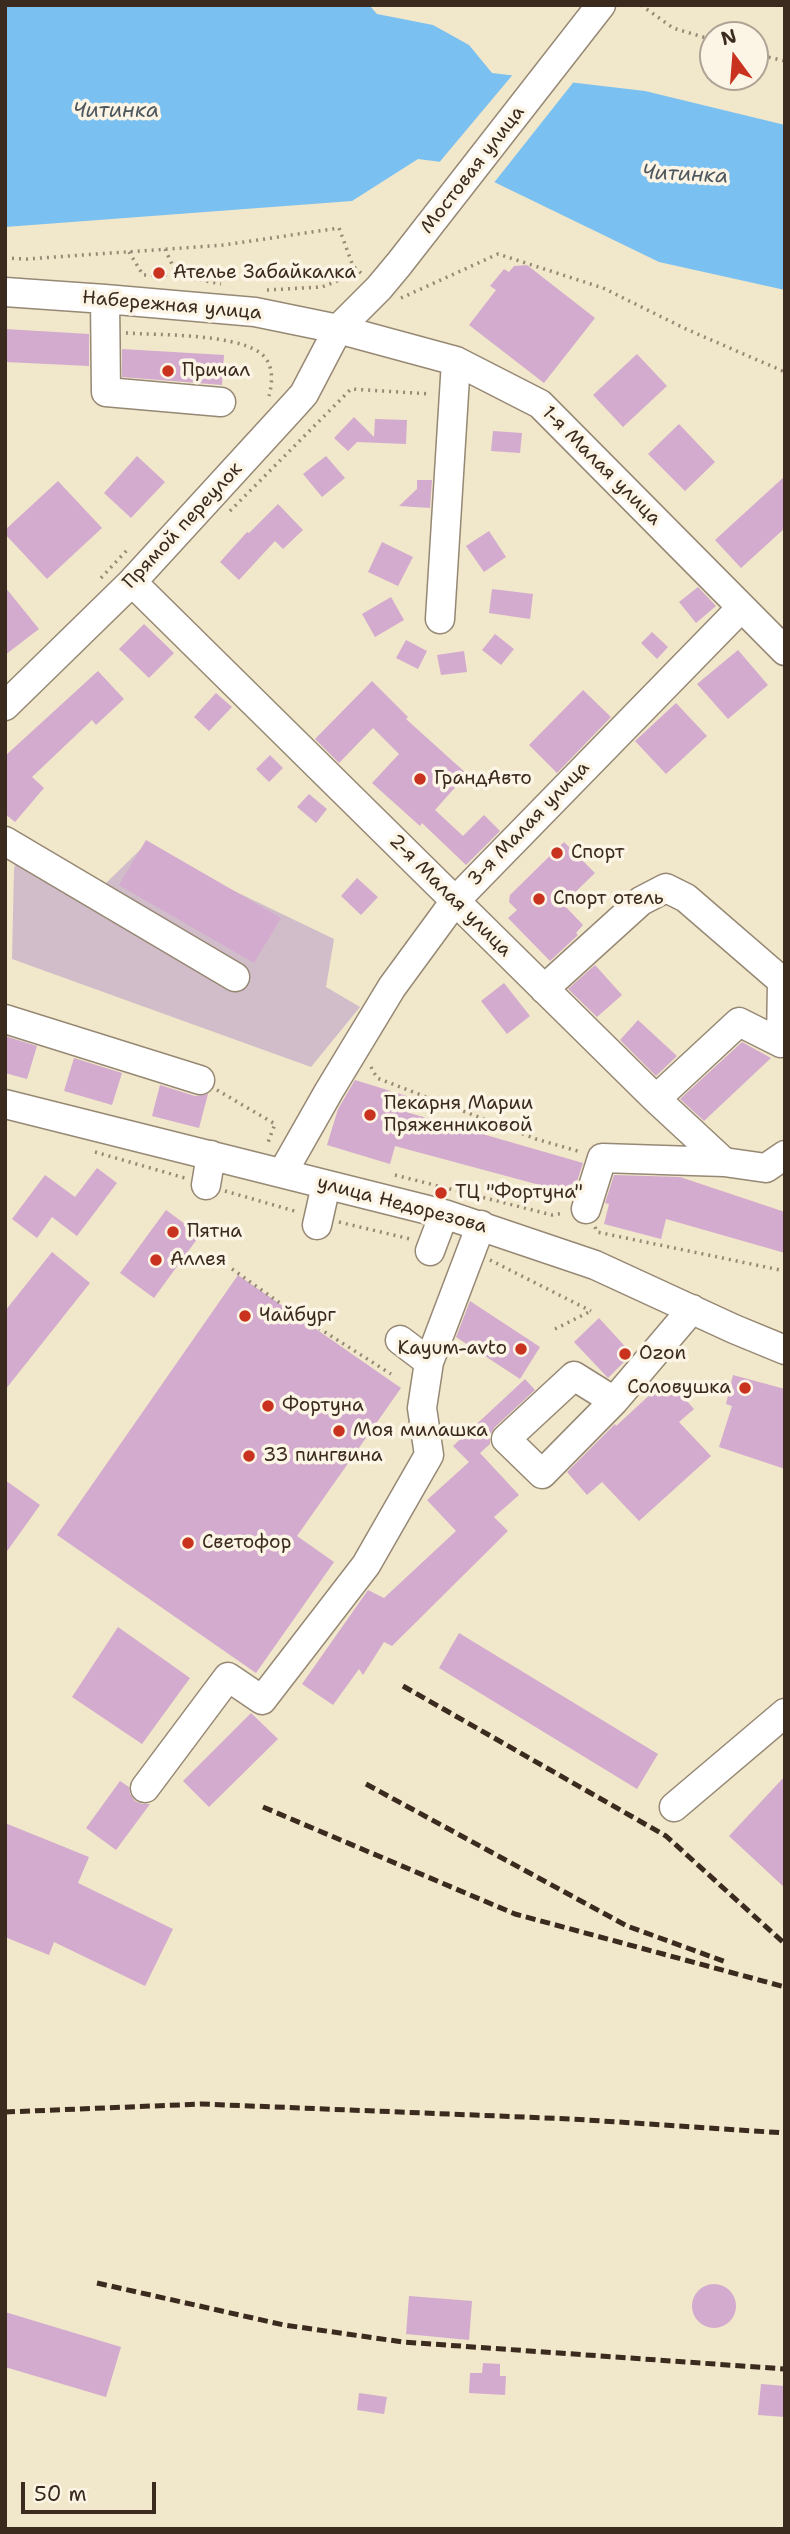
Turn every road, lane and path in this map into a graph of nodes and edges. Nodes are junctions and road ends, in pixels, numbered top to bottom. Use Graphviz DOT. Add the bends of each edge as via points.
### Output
graph roads {
  1 [pos="601,5"];
  2 [pos="641,5"];
  3 [pos="699,36"];
  4 [pos="165,249"];
  5 [pos="130,252"];
  6 [pos="5,258"];
  7 [pos="177,275"];
  8 [pos="227,286"];
  9 [pos="259,290"];
  10 [pos="5,292"];
  11 [pos="105,299"];
  12 [pos="394,301"];
  13 [pos="338,329"];
  14 [pos="120,332"];
  15 [pos="456,361"];
  16 [pos="785,372"];
  17 [pos="454,396"];
  18 [pos="221,402"];
  19 [pos="263,404"];
  20 [pos="223,519"];
  21 [pos="138,539"];
  22 [pos="101,578"];
  23 [pos="132,582"];
  24 [pos="741,608"];
  25 [pos="440,619"];
  26 [pos="785,652"];
  27 [pos="6,705"];
  28 [pos="5,841"];
  29 [pos="455,901"];
  30 [pos="235,977"];
  31 [pos="544,989"];
  32 [pos="5,1019"];
  33 [pos="783,1042"];
  34 [pos="358,1044"];
  35 [pos="200,1080"];
  36 [pos="656,1099"];
  37 [pos="5,1104"];
  38 [pos="267,1146"];
  39 [pos="84,1149"];
  40 [pos="211,1155"];
  41 [pos="785,1155"];
  42 [pos="602,1158"];
  43 [pos="724,1162"];
  44 [pos="283,1172"];
  45 [pos="395,1175"];
  46 [pos="202,1184"];
  47 [pos="326,1185"];
  48 [pos="586,1209"];
  49 [pos="444,1214"];
  50 [pos="320,1220"];
  51 [pos="481,1225"];
  52 [pos="421,1245"];
  53 [pos="483,1258"];
  54 [pos="232,1269"];
  55 [pos="785,1271"];
  56 [pos="692,1309"];
  57 [pos="555,1329"];
  58 [pos="734,1329"];
  59 [pos="785,1334"];
  60 [pos="400,1340"];
  61 [pos="785,1350"];
  62 [pos="429,1362"];
  63 [pos="391,1374"];
  64 [pos="614,1401"];
  65 [pos="785,1713"];
  66 [pos="145,1788"];
  67 [pos="674,1807"];
  1 -- 13 [label="street, Мостовая улица" via="399,264"];
  2 -- 3 [label="path" via="674,28"];
  4 -- 5 [label="path"];
  4 -- 7 [label="path"];
  4 -- 9 [label="path" via="339,228 353,266 361,272 322,287"];
  5 -- 6 [label="path"];
  5 -- 7 [label="path" via="143,275"];
  7 -- 8 [label="path"];
  10 -- 11 [label="street, Набережная улица"];
  11 -- 13 [label="street, Набережная улица" via="256,312"];
  11 -- 18 [label="street" via="106,392"];
  12 -- 16 [label="path" via="498,254 603,288"];
  13 -- 15 [label="street, 1-я Малая улица"];
  13 -- 23 [label="street, Прямой переулок" via="304,394"];
  14 -- 19 [label="path" via="237,342 262,353 273,374 270,395"];
  15 -- 17 [label="street"];
  15 -- 24 [label="street, 1-я Малая улица" via="540,404"];
  17 -- 20 [label="path" via="351,389"];
  17 -- 25 [label="street"];
  21 -- 22 [label="path"];
  23 -- 27 [label="street, Прямой переулок"];
  23 -- 29 [label="street, 2-я Малая улица"];
  24 -- 26 [label="street, 1-я Малая улица"];
  24 -- 29 [label="street, 3-я Малая улица"];
  28 -- 30 [label="street"];
  29 -- 31 [label="street, 2-я Малая улица"];
  29 -- 34 [label="street, 3-я Малая улица" via="392,987"];
  31 -- 33 [label="street" via="641,901 666,888 686,898 782,981"];
  31 -- 36 [label="street, 2-я Малая улица"];
  32 -- 35 [label="street"];
  33 -- 36 [label="street" via="739,1022"];
  34 -- 42 [label="path" via="377,1078 537,1139"];
  34 -- 44 [label="street, 3-я Малая улица"];
  35 -- 38 [label="path" via="275,1124"];
  36 -- 43 [label="street, 2-я Малая улица"];
  37 -- 40 [label="street, улица Недорезова"];
  39 -- 46 [label="path"];
  40 -- 44 [label="street, улица Недорезова"];
  40 -- 46 [label="street"];
  41 -- 43 [label="street" via="766,1168"];
  42 -- 43 [label="street"];
  42 -- 48 [label="street"];
  44 -- 47 [label="street, улица Недорезова"];
  45 -- 48 [label="path" via="552,1215"];
  46 -- 50 [label="path"];
  47 -- 49 [label="street, улица Недорезова"];
  47 -- 50 [label="street"];
  48 -- 55 [label="path" via="597,1232"];
  49 -- 51 [label="street, улица Недорезова"];
  49 -- 52 [label="street"];
  50 -- 52 [label="path"];
  51 -- 56 [label="street, улица Недорезова" via="595,1265"];
  51 -- 62 [label="street"];
  53 -- 57 [label="path" via="591,1311"];
  54 -- 63 [label="path"];
  56 -- 58 [label="street, улица Недорезова"];
  56 -- 64 [label="street"];
  58 -- 59 [label="street"];
  58 -- 61 [label="street, улица Недорезова"];
  60 -- 62 [label="street"];
  62 -- 66 [label="street" via="422,1408 429,1455 366,1565 262,1700 228,1677"];
  65 -- 67 [label="street"];
}
